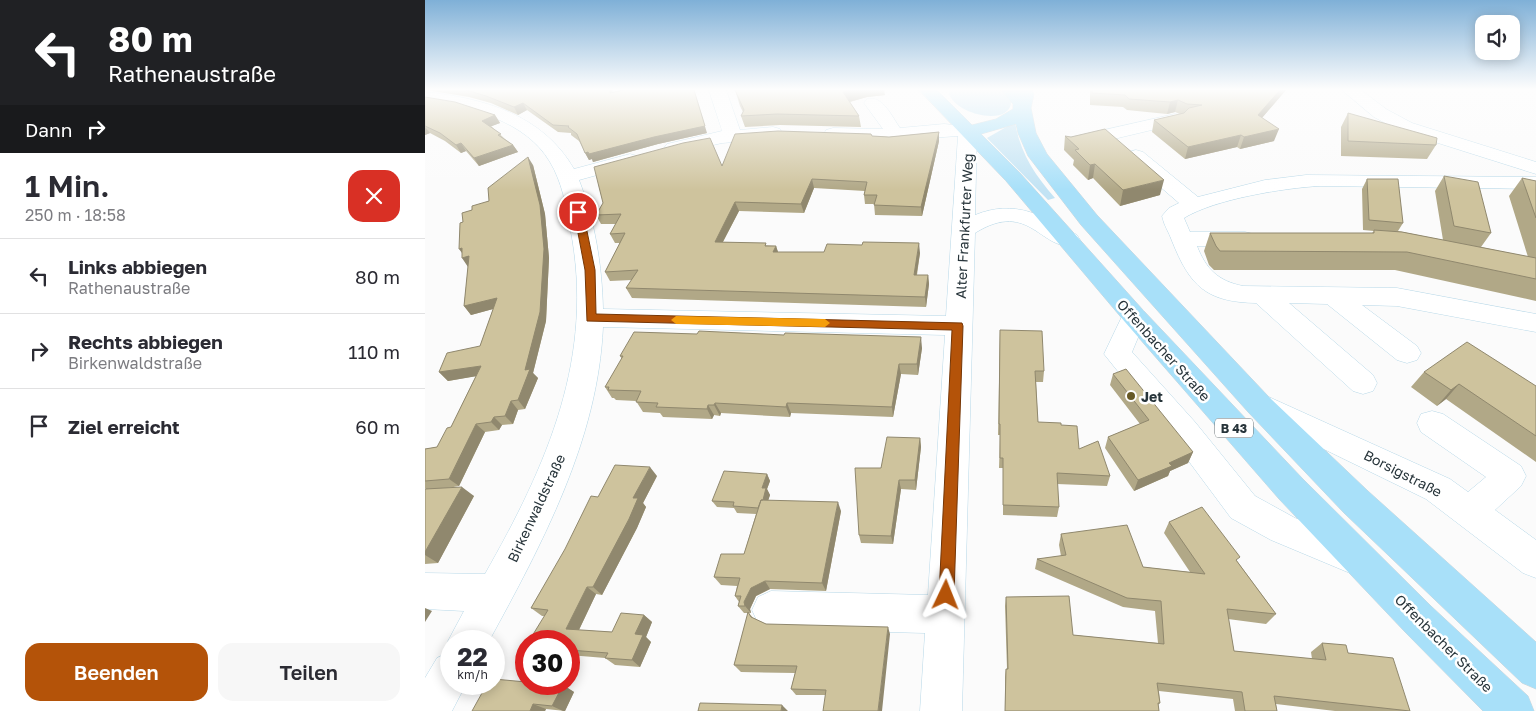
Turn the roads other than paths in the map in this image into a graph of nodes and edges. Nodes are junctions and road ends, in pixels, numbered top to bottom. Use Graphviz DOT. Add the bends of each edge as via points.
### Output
graph roads {
  1 [pos="519,123"];
  2 [pos="729,123"];
  3 [pos="887,123"];
  4 [pos="961,123"];
  5 [pos="996,123"];
  6 [pos="1024,123"];
  7 [pos="1157,123"];
  8 [pos="1397,123"];
  9 [pos="968,131"];
  10 [pos="791,133"];
  11 [pos="818,133"];
  12 [pos="895,134"];
  13 [pos="1110,134"];
  14 [pos="733,136"];
  15 [pos="1069,144"];
  16 [pos="1536,168"];
  17 [pos="569,177"];
  18 [pos="1536,183"];
  19 [pos="1194,205"];
  20 [pos="964,230"];
  21 [pos="1183,239"];
  22 [pos="1263,239"];
  23 [pos="1069,240"];
  24 [pos="1262,294"];
  25 [pos="1332,295"];
  26 [pos="1134,316"];
  27 [pos="591,318"];
  28 [pos="1536,324"];
  29 [pos="958,326"];
  30 [pos="1407,353"];
  31 [pos="1363,383"];
  32 [pos="1258,404"];
  33 [pos="1433,423"];
  34 [pos="1470,511"];
  35 [pos="1361,560"];
  36 [pos="1536,561"];
  37 [pos="425,591"];
  38 [pos="495,593"];
  39 [pos="771,610"];
  40 [pos="945,614"];
  41 [pos="474,630"];
  42 [pos="1536,669"];
  43 [pos="440,692"];
  44 [pos="429,711"];
  45 [pos="941,711"];
  46 [pos="1513,711"];
  1 -- 17 [label="street, Birkenwaldstraße" via="549,148"];
  2 -- 14 [label="street"];
  3 -- 12 [label="street"];
  4 -- 9 [label="main road, Offenbacher Straße / B 43"];
  5 -- 9 [label="main road"];
  6 -- 32 [label="main road, B 43" via="1033,147 1060,186"];
  7 -- 13 [label="street"];
  8 -- 16 [label="street"];
  9 -- 12 [label="street"];
  9 -- 20 [label="street, Alter Frankfurter Weg"];
  9 -- 23 [label="main road, Offenbacher Straße / B 43"];
  10 -- 14 [label="street"];
  11 -- 12 [label="street"];
  13 -- 15 [label="street"];
  13 -- 19 [label="street"];
  14 -- 17 [label="street" via="654,153"];
  17 -- 27 [label="street, Birkenwaldstraße" via="587,252"];
  18 -- 19 [label="street" via="1297,181 1257,187"];
  19 -- 21 [label="street" via="1173,216"];
  20 -- 23 [label="street" via="987,216 1011,214 1031,219"];
  20 -- 29 [label="street, Alter Frankfurter Weg"];
  21 -- 22 [label="street"];
  21 -- 24 [label="street" via="1191,263 1205,281 1229,292"];
  23 -- 26 [label="main road, Offenbacher Straße / B 43"];
  24 -- 25 [label="street"];
  24 -- 31 [label="street"];
  25 -- 28 [label="street" via="1397,297"];
  25 -- 30 [label="street"];
  26 -- 35 [label="main road, Offenbacher Straße / B 43" via="1291,489"];
  26 -- 35 [label="street" via="1118,354 1243,507 1283,529"];
  27 -- 29 [label="street"];
  27 -- 38 [label="street, Birkenwaldstraße" via="584,375 565,445 544,496"];
  29 -- 40 [label="street, Alter Frankfurter Weg"];
  32 -- 34 [label="street, Borsigstraße" via="1414,476"];
  32 -- 42 [label="main road, B 43" via="1363,508"];
  33 -- 34 [label="street" via="1510,476"];
  34 -- 36 [label="street, Borsigstraße"];
  35 -- 46 [label="main road, Offenbacher Straße / B 43"];
  37 -- 38 [label="street"];
  38 -- 41 [label="street, Birkenwaldstraße"];
  39 -- 40 [label="street"];
  40 -- 45 [label="street, Alter Frankfurter Weg"];
  43 -- 44 [label="street"];
}
